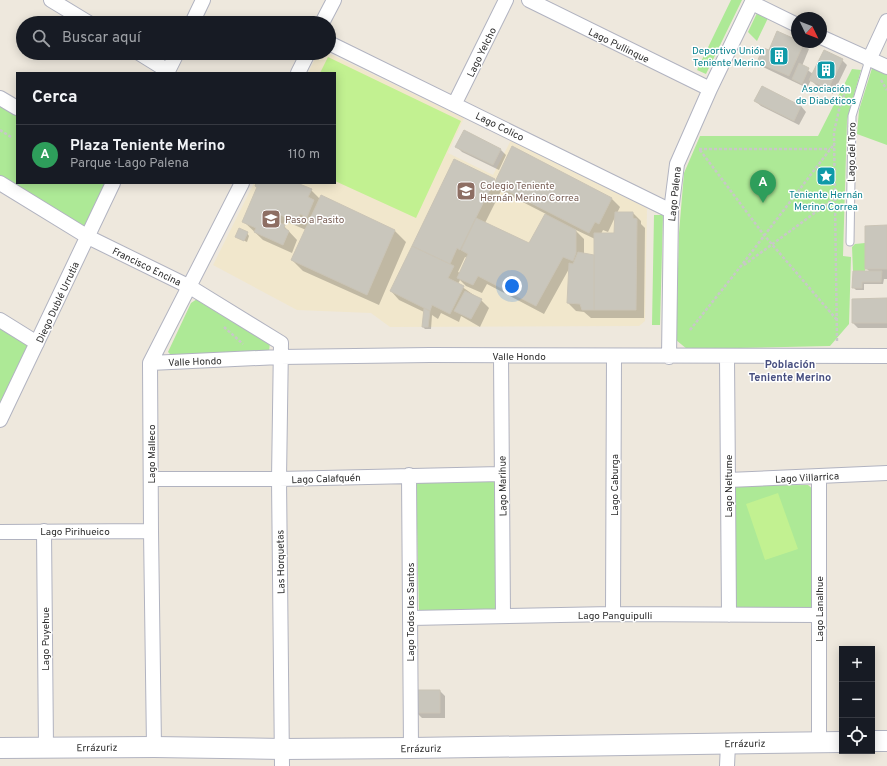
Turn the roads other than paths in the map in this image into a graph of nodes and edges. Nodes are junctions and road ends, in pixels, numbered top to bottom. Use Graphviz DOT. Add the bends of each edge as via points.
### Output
graph roads {
  1 [pos="51,0"];
  2 [pos="203,0"];
  3 [pos="334,0"];
  4 [pos="506,0"];
  5 [pos="529,0"];
  6 [pos="752,1"];
  7 [pos="77,16"];
  8 [pos="195,16"];
  9 [pos="326,16"];
  10 [pos="887,21"];
  11 [pos="791,22"];
  12 [pos="827,40"];
  13 [pos="336,46"];
  14 [pos="149,60"];
  15 [pos="173,60"];
  16 [pos="304,60"];
  17 [pos="869,60"];
  18 [pos="887,68"];
  19 [pos="167,72"];
  20 [pos="298,72"];
  21 [pos="710,89"];
  22 [pos="0,98"];
  23 [pos="455,103"];
  24 [pos="16,107"];
  25 [pos="0,183"];
  26 [pos="113,184"];
  27 [pos="242,184"];
  28 [pos="671,211"];
  29 [pos="88,238"];
  30 [pos="850,242"];
  31 [pos="190,287"];
  32 [pos="0,320"];
  33 [pos="37,343"];
  34 [pos="501,356"];
  35 [pos="614,356"];
  36 [pos="887,356"];
  37 [pos="280,357"];
  38 [pos="669,357"];
  39 [pos="727,357"];
  40 [pos="150,363"];
  41 [pos="0,420"];
  42 [pos="887,473"];
  43 [pos="501,474"];
  44 [pos="409,475"];
  45 [pos="819,476"];
  46 [pos="151,479"];
  47 [pos="280,479"];
  48 [pos="728,480"];
  49 [pos="44,531"];
  50 [pos="150,531"];
  51 [pos="0,532"];
  52 [pos="613,614"];
  53 [pos="729,615"];
  54 [pos="819,615"];
  55 [pos="503,616"];
  56 [pos="411,618"];
  57 [pos="875,741"];
  58 [pos="887,741"];
  59 [pos="819,742"];
  60 [pos="839,742"];
  61 [pos="728,744"];
  62 [pos="154,747"];
  63 [pos="0,748"];
  64 [pos="46,748"];
  65 [pos="411,748"];
  66 [pos="282,758"];
  67 [pos="727,766"];
  1 -- 7 [label="street"];
  2 -- 8 [label="street"];
  3 -- 9 [label="street"];
  4 -- 23 [label="street, Lago Yelcho"];
  5 -- 21 [label="street, Lago Pullinque"];
  6 -- 11 [label="street"];
  6 -- 21 [label="street, Lago Palena"];
  10 -- 17 [label="street, Lago del Toro"];
  12 -- 17 [label="street"];
  13 -- 23 [label="street, Lago Colico"];
  14 -- 19 [label="street"];
  15 -- 19 [label="street"];
  16 -- 20 [label="street"];
  17 -- 18 [label="street"];
  17 -- 30 [label="lane, Lago del Toro" via="852,116"];
  21 -- 28 [label="street, Lago Palena" via="677,164"];
  22 -- 24 [label="street"];
  23 -- 28 [label="street, Lago Colico"];
  25 -- 29 [label="street, Francisco Encina"];
  26 -- 29 [label="street, Diego Dublé Urrutia"];
  27 -- 31 [label="street, Lago Malleco"];
  28 -- 38 [label="street, Lago Palena"];
  29 -- 31 [label="street, Francisco Encina"];
  29 -- 33 [label="street, Diego Dublé Urrutia"];
  31 -- 37 [label="street, Francisco Encina" via="281,343"];
  31 -- 40 [label="street, Lago Malleco"];
  32 -- 33 [label="street"];
  33 -- 41 [label="street, Diego Dublé Urrutia"];
  34 -- 35 [label="street, Valle Hondo"];
  34 -- 37 [label="street, Valle Hondo"];
  34 -- 43 [label="street, Lago Marihue"];
  35 -- 38 [label="street, Valle Hondo"];
  35 -- 52 [label="street, Lago Caburga"];
  36 -- 39 [label="street, Valle Hondo"];
  37 -- 40 [label="street, Valle Hondo"];
  37 -- 47 [label="street, Las Horquetas"];
  38 -- 39 [label="street, Valle Hondo"];
  39 -- 48 [label="street, Lago Neltume"];
  40 -- 46 [label="street, Lago Malleco"];
  42 -- 45 [label="street, Lago Villarrica"];
  43 -- 44 [label="street, Lago Calafquén"];
  43 -- 55 [label="street, Lago Marihue"];
  44 -- 47 [label="street, Lago Calafquén"];
  44 -- 56 [label="street, Lago Todos los Santos"];
  45 -- 48 [label="street, Lago Villarrica"];
  45 -- 54 [label="street, Lago Lanalhue"];
  46 -- 47 [label="street, Lago Calafquén"];
  46 -- 50 [label="street, Lago Malleco"];
  47 -- 66 [label="street, Las Horquetas"];
  48 -- 53 [label="street, Lago Neltume"];
  49 -- 50 [label="street, Lago Pirihueico"];
  49 -- 51 [label="street, Lago Pirihueico"];
  49 -- 64 [label="street, Lago Puyehue"];
  50 -- 62 [label="street, Lago Malleco"];
  52 -- 53 [label="street, Lago Panguipulli"];
  52 -- 55 [label="street, Lago Panguipulli"];
  53 -- 54 [label="street, Lago Panguipulli"];
  54 -- 59 [label="street, Lago Lanalhue"];
  55 -- 56 [label="street, Lago Panguipulli"];
  56 -- 65 [label="street, Lago Todos los Santos"];
  57 -- 58 [label="street"];
  59 -- 60 [label="street, Errázuriz"];
  59 -- 61 [label="street, Errázuriz"];
  61 -- 65 [label="street, Errázuriz"];
  61 -- 67 [label="street"];
  62 -- 64 [label="street, Errázuriz"];
  62 -- 66 [label="street, Errázuriz"];
  63 -- 64 [label="street, Errázuriz"];
  65 -- 66 [label="street, Errázuriz"];
}
